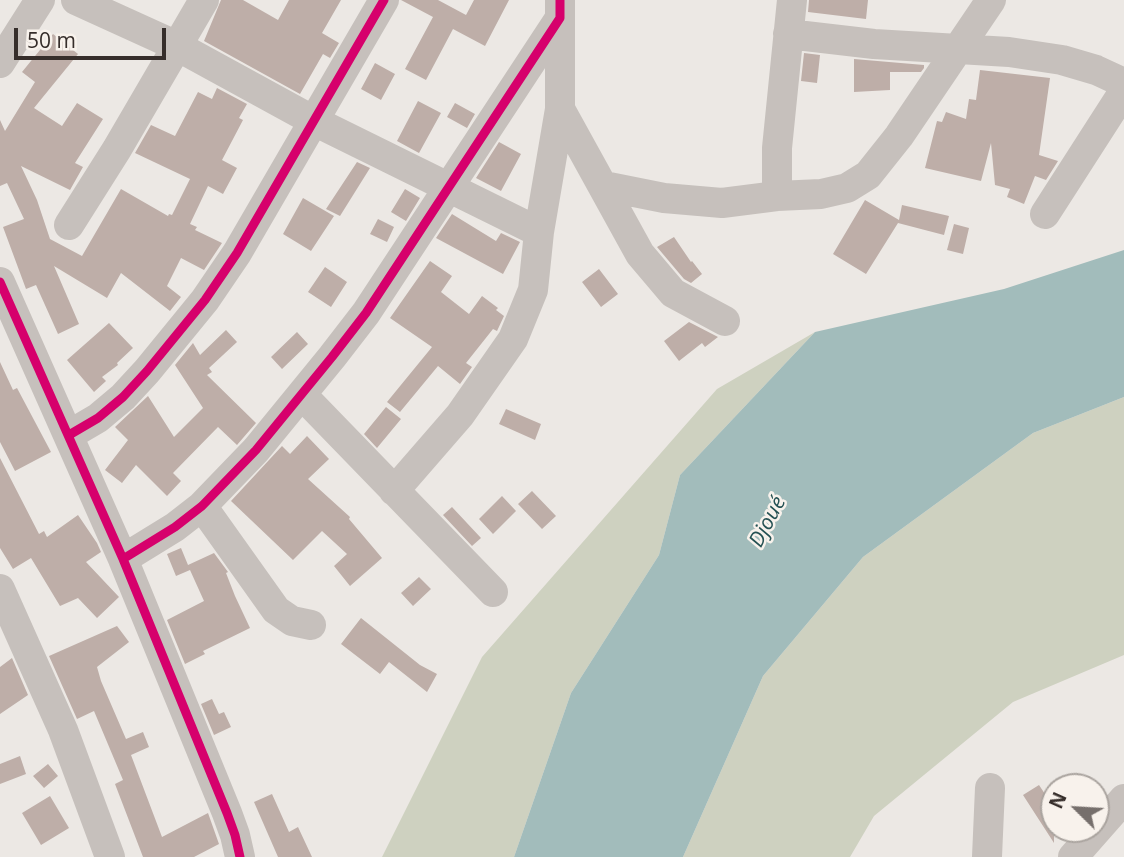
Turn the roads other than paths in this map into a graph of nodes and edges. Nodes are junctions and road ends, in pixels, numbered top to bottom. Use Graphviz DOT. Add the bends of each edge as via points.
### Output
graph roads {
  1 [pos="40,0"];
  2 [pos="76,0"];
  3 [pos="204,0"];
  4 [pos="384,0"];
  5 [pos="792,0"];
  6 [pos="991,0"];
  7 [pos="560,9"];
  8 [pos="788,34"];
  9 [pos="177,46"];
  10 [pos="958,48"];
  11 [pos="0,63"];
  12 [pos="1124,83"];
  13 [pos="1124,91"];
  14 [pos="560,109"];
  15 [pos="314,121"];
  16 [pos="604,186"];
  17 [pos="447,188"];
  18 [pos="777,196"];
  19 [pos="1045,214"];
  20 [pos="69,225"];
  21 [pos="539,232"];
  22 [pos="0,282"];
  23 [pos="725,321"];
  24 [pos="302,395"];
  25 [pos="69,435"];
  26 [pos="394,491"];
  27 [pos="202,506"];
  28 [pos="123,559"];
  29 [pos="0,589"];
  30 [pos="493,592"];
  31 [pos="310,625"];
  32 [pos="990,788"];
  33 [pos="1124,799"];
  34 [pos="110,857"];
  35 [pos="240,857"];
  36 [pos="987,857"];
  37 [pos="1073,857"];
  1 -- 11 [label="street"];
  2 -- 9 [label="street"];
  3 -- 9 [label="street"];
  4 -- 15 [label="street"];
  5 -- 8 [label="street"];
  6 -- 10 [label="street"];
  7 -- 14 [label="street"];
  7 -- 17 [label="street"];
  8 -- 10 [label="street"];
  8 -- 18 [label="street"];
  9 -- 15 [label="street"];
  9 -- 20 [label="street"];
  10 -- 12 [label="street" via="1062,60"];
  10 -- 18 [label="street" via="868,175 847,188 821,194"];
  13 -- 19 [label="street"];
  14 -- 16 [label="street"];
  14 -- 21 [label="street"];
  15 -- 17 [label="street"];
  15 -- 25 [label="street" via="205,300 122,397 99,418"];
  16 -- 18 [label="street" via="722,203"];
  16 -- 23 [label="street" via="640,254 673,293"];
  17 -- 21 [label="street"];
  17 -- 24 [label="street" via="366,313"];
  21 -- 26 [label="street" via="533,290 513,339 460,415"];
  22 -- 25 [label="street"];
  24 -- 26 [label="street"];
  24 -- 27 [label="street"];
  25 -- 28 [label="street"];
  26 -- 30 [label="street"];
  27 -- 28 [label="street"];
  27 -- 31 [label="street" via="276,610 292,621"];
  28 -- 35 [label="street" via="227,813"];
  29 -- 34 [label="street" via="63,730"];
  32 -- 36 [label="street"];
  33 -- 37 [label="street"];
}
